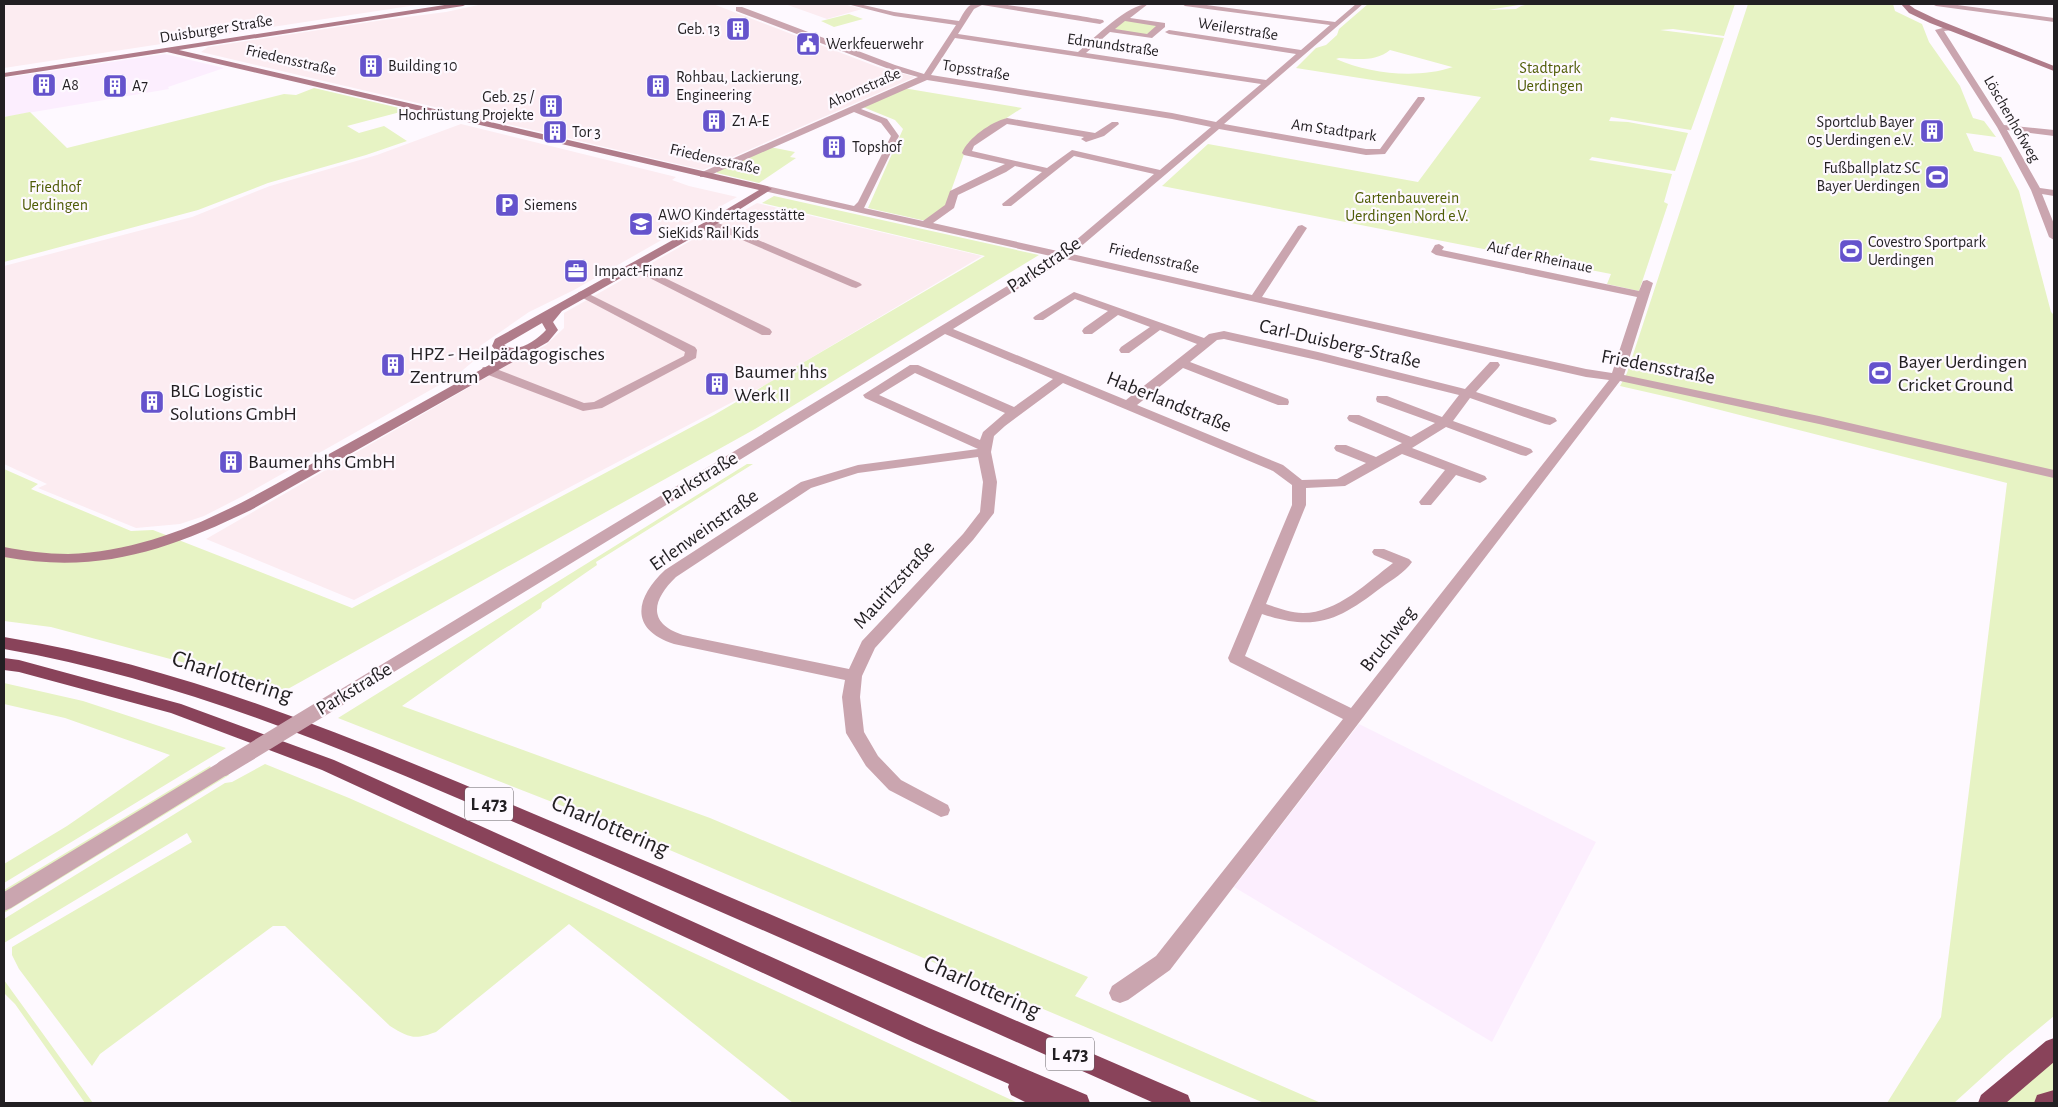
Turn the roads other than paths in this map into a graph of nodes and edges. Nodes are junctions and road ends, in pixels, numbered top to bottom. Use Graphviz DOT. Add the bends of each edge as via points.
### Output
graph roads {
  1 [pos="463,4"];
  2 [pos="851,4"];
  3 [pos="979,4"];
  4 [pos="986,4"];
  5 [pos="1145,4"];
  6 [pos="1185,4"];
  7 [pos="1360,4"];
  8 [pos="1904,4"];
  9 [pos="1936,4"];
  10 [pos="750,6"];
  11 [pos="1123,19"];
  12 [pos="2054,20"];
  13 [pos="961,24"];
  14 [pos="1336,24"];
  15 [pos="1106,25"];
  16 [pos="1950,28"];
  17 [pos="1169,32"];
  18 [pos="954,36"];
  19 [pos="168,50"];
  20 [pos="1303,53"];
  21 [pos="1080,54"];
  22 [pos="2054,69"];
  23 [pos="4,75"];
  24 [pos="926,77"];
  25 [pos="1268,83"];
  26 [pos="1421,99"];
  27 [pos="854,109"];
  28 [pos="1116,124"];
  29 [pos="1217,126"];
  30 [pos="2001,127"];
  31 [pos="2054,133"];
  32 [pos="1095,136"];
  33 [pos="1072,153"];
  34 [pos="1012,163"];
  35 [pos="1003,170"];
  36 [pos="1050,171"];
  37 [pos="1162,172"];
  38 [pos="703,174"];
  39 [pos="1041,179"];
  40 [pos="767,189"];
  41 [pos="2036,190"];
  42 [pos="2054,193"];
  43 [pos="1007,204"];
  44 [pos="856,209"];
  45 [pos="711,223"];
  46 [pos="926,224"];
  47 [pos="1302,228"];
  48 [pos="2054,237"];
  49 [pos="1439,246"];
  50 [pos="1064,256"];
  51 [pos="634,266"];
  52 [pos="1647,282"];
  53 [pos="856,285"];
  54 [pos="583,294"];
  55 [pos="1643,295"];
  56 [pos="1255,299"];
  57 [pos="560,308"];
  58 [pos="1116,311"];
  59 [pos="1039,318"];
  60 [pos="526,325"];
  61 [pos="1158,326"];
  62 [pos="943,329"];
  63 [pos="552,330"];
  64 [pos="1088,331"];
  65 [pos="766,332"];
  66 [pos="1206,343"];
  67 [pos="1125,350"];
  68 [pos="504,351"];
  69 [pos="523,351"];
  70 [pos="1182,363"];
  71 [pos="1494,365"];
  72 [pos="491,368"];
  73 [pos="1617,378"];
  74 [pos="1060,379"];
  75 [pos="1467,394"];
  76 [pos="1382,399"];
  77 [pos="1283,402"];
  78 [pos="1127,406"];
  79 [pos="1014,412"];
  80 [pos="1354,418"];
  81 [pos="1550,421"];
  82 [pos="1445,422"];
  83 [pos="1407,446"];
  84 [pos="1341,448"];
  85 [pos="984,450"];
  86 [pos="1526,452"];
  87 [pos="1378,463"];
  88 [pos="1453,470"];
  89 [pos="2054,474"];
  90 [pos="1480,480"];
  91 [pos="1299,484"];
  92 [pos="1426,502"];
  93 [pos="4,552"];
  94 [pos="1379,552"];
  95 [pos="1257,607"];
  96 [pos="4,643"];
  97 [pos="4,664"];
  98 [pos="854,676"];
  99 [pos="1354,717"];
  100 [pos="941,810"];
  101 [pos="4,902"];
  102 [pos="1120,993"];
  103 [pos="921,1035"];
  104 [pos="2054,1048"];
  105 [pos="2054,1101"];
  106 [pos="1050,1103"];
  107 [pos="1079,1103"];
  108 [pos="1180,1103"];
  109 [pos="1989,1103"];
  110 [pos="2044,1103"];
  1 -- 19 [label="main road, Duisburger Straße"];
  2 -- 13 [label="street"];
  3 -- 13 [label="street, Ahornstraße" via="971,8"];
  4 -- 15 [label="street"];
  5 -- 11 [label="street"];
  6 -- 14 [label="street"];
  7 -- 14 [label="street, Parkstraße"];
  8 -- 16 [label="main road" via="1912,11"];
  9 -- 12 [label="street"];
  10 -- 24 [label="street, Topsstraße" via="739,9"];
  11 -- 15 [label="street"];
  11 -- 15 [label="street" via="1162,25 1149,36"];
  13 -- 18 [label="street, Ahornstraße"];
  14 -- 20 [label="street, Parkstraße"];
  15 -- 21 [label="street"];
  16 -- 22 [label="main road"];
  16 -- 30 [label="street, Löschenhofweg" via="1939,30"];
  17 -- 20 [label="street, Weilerstraße"];
  18 -- 21 [label="street, Edmundstraße"];
  18 -- 24 [label="street, Ahornstraße"];
  19 -- 23 [label="main road, Duisburger Straße"];
  19 -- 38 [label="main road, Friedensstraße"];
  20 -- 25 [label="street, Parkstraße"];
  21 -- 25 [label="street, Edmundstraße"];
  24 -- 27 [label="street, Ahornstraße"];
  24 -- 29 [label="street, Topsstraße"];
  25 -- 29 [label="street, Parkstraße"];
  26 -- 29 [label="street, Am Stadtpark" via="1386,148 1374,153"];
  27 -- 38 [label="street, Ahornstraße"];
  27 -- 44 [label="street" via="882,119 891,126 895,136 862,204"];
  28 -- 32 [label="street"];
  29 -- 37 [label="street, Parkstraße"];
  30 -- 31 [label="street"];
  30 -- 41 [label="street, Löschenhofweg"];
  32 -- 33 [label="street" via="1071,150"];
  32 -- 34 [label="street" via="1007,121 970,145 967,153"];
  33 -- 36 [label="street"];
  33 -- 37 [label="street"];
  34 -- 35 [label="street"];
  34 -- 36 [label="street"];
  35 -- 39 [label="street"];
  35 -- 46 [label="street" via="954,193 950,206"];
  36 -- 39 [label="street"];
  37 -- 50 [label="street, Parkstraße"];
  38 -- 40 [label="main road, Friedensstraße"];
  39 -- 43 [label="street"];
  40 -- 44 [label="street, Friedensstraße"];
  40 -- 45 [label="main road"];
  41 -- 42 [label="street"];
  41 -- 48 [label="street, Löschenhofweg"];
  44 -- 46 [label="street, Friedensstraße"];
  45 -- 51 [label="main road"];
  45 -- 53 [label="street"];
  46 -- 50 [label="street, Friedensstraße"];
  47 -- 56 [label="street"];
  49 -- 55 [label="street, Auf der Rheinaue" via="1436,252"];
  50 -- 56 [label="street, Friedensstraße"];
  50 -- 62 [label="street, Parkstraße"];
  51 -- 54 [label="main road"];
  51 -- 65 [label="street"];
  52 -- 55 [label="street, Bruchweg"];
  54 -- 57 [label="main road"];
  54 -- 72 [label="street" via="691,350 690,358 597,405 583,407"];
  55 -- 73 [label="street, Bruchweg"];
  56 -- 73 [label="street, Friedensstraße"];
  57 -- 60 [label="main road"];
  57 -- 63 [label="main road" via="547,322"];
  58 -- 59 [label="street" via="1074,295"];
  58 -- 61 [label="street"];
  58 -- 64 [label="street"];
  60 -- 63 [label="main road" via="540,324"];
  60 -- 68 [label="main road" via="499,342 498,346"];
  61 -- 66 [label="street"];
  61 -- 67 [label="street"];
  62 -- 74 [label="street, Haberlandstraße"];
  62 -- 101 [label="street, Parkstraße, bridge"];
  63 -- 69 [label="main road" via="544,339"];
  66 -- 70 [label="street, Carl-Duisberg-Straße"];
  66 -- 75 [label="street, Carl-Duisberg-Straße" via="1213,337 1224,335"];
  68 -- 69 [label="main road"];
  68 -- 72 [label="main road"];
  69 -- 72 [label="main road"];
  70 -- 77 [label="street"];
  70 -- 78 [label="street, Carl-Duisberg-Straße"];
  71 -- 75 [label="street"];
  72 -- 93 [label="main road" via="206,527 137,550 76,559 46,559"];
  73 -- 89 [label="street, Friedensstraße"];
  73 -- 99 [label="street, Bruchweg"];
  74 -- 78 [label="street, Haberlandstraße"];
  74 -- 79 [label="street"];
  75 -- 81 [label="street"];
  75 -- 82 [label="street"];
  76 -- 82 [label="street"];
  78 -- 91 [label="street, Haberlandstraße" via="1278,468"];
  79 -- 85 [label="street" via="988,435"];
  79 -- 85 [label="street" via="914,368 868,396"];
  80 -- 83 [label="street" via="1400,436"];
  82 -- 83 [label="street"];
  82 -- 86 [label="street"];
  83 -- 87 [label="street"];
  83 -- 88 [label="street"];
  84 -- 87 [label="street"];
  85 -- 98 [label="street, Mauritzstraße" via="990,482 987,513 868,645"];
  85 -- 98 [label="street, Erlenweinstraße" via="858,469 806,485 680,566 653,591 649,604 650,618 656,627 670,636"];
  87 -- 91 [label="street" via="1340,483"];
  88 -- 90 [label="street"];
  88 -- 92 [label="street"];
  91 -- 95 [label="street" via="1299,505"];
  94 -- 95 [label="street" via="1404,562 1347,604 1324,615 1296,618"];
  95 -- 99 [label="street" via="1236,658"];
  96 -- 108 [label="highway, Charlottering / L 473" via="196,689 351,745"];
  97 -- 103 [label="highway, L 473" via="175,708 328,765"];
  98 -- 100 [label="street, Mauritzstraße" via="851,697 855,733 872,761 895,785"];
  99 -- 102 [label="street, Bruchweg" via="1163,963"];
  103 -- 106 [label="highway"];
  103 -- 107 [label="highway, L 473"];
  104 -- 109 [label="highway"];
  105 -- 110 [label="highway"];
}
